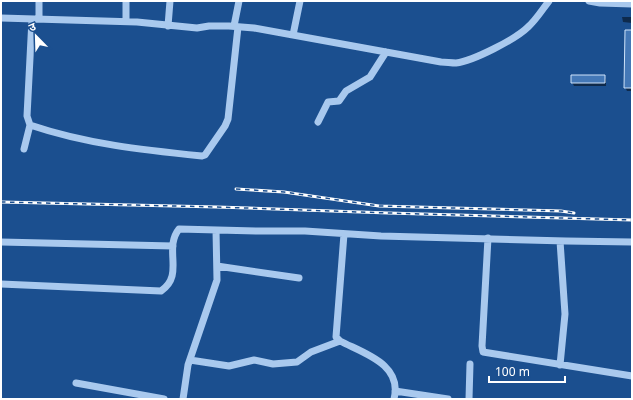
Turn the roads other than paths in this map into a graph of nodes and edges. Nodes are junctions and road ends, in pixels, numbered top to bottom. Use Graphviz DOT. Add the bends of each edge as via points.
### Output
graph roads {
  1 [pos="39,1"];
  2 [pos="126,1"];
  3 [pos="170,1"];
  4 [pos="239,1"];
  5 [pos="300,1"];
  6 [pos="549,1"];
  7 [pos="590,1"];
  8 [pos="632,4"];
  9 [pos="1,18"];
  10 [pos="36,19"];
  11 [pos="126,21"];
  12 [pos="168,26"];
  13 [pos="236,26"];
  14 [pos="293,35"];
  15 [pos="386,52"];
  16 [pos="318,122"];
  17 [pos="30,125"];
  18 [pos="24,149"];
  19 [pos="216,230"];
  20 [pos="344,234"];
  21 [pos="488,238"];
  22 [pos="560,241"];
  23 [pos="1,242"];
  24 [pos="632,242"];
  25 [pos="173,246"];
  26 [pos="218,266"];
  27 [pos="299,278"];
  28 [pos="1,284"];
  29 [pos="340,341"];
  30 [pos="190,360"];
  31 [pos="470,364"];
  32 [pos="560,365"];
  33 [pos="632,376"];
  34 [pos="76,382"];
  35 [pos="395,391"];
  36 [pos="164,399"];
  37 [pos="183,399"];
  38 [pos="394,399"];
  39 [pos="448,399"];
  40 [pos="469,399"];
  1 -- 10 [label="street"];
  2 -- 11 [label="street"];
  3 -- 12 [label="street"];
  4 -- 13 [label="street"];
  5 -- 14 [label="street"];
  6 -- 15 [label="street" via="519,35 467,60 456,63 441,62"];
  7 -- 8 [label="street"];
  9 -- 10 [label="street"];
  10 -- 11 [label="street"];
  10 -- 17 [label="street" via="27,116"];
  11 -- 12 [label="street"];
  12 -- 13 [label="street"];
  13 -- 14 [label="street"];
  13 -- 17 [label="street" via="228,119 205,155 92,142"];
  14 -- 15 [label="street"];
  15 -- 16 [label="street" via="370,77 346,92 339,101 328,102"];
  17 -- 18 [label="street"];
  19 -- 20 [label="street"];
  19 -- 25 [label="street" via="179,228"];
  19 -- 26 [label="street"];
  20 -- 21 [label="street"];
  20 -- 29 [label="street" via="336,334"];
  21 -- 22 [label="street"];
  21 -- 32 [label="street" via="482,350 486,353"];
  22 -- 24 [label="street"];
  22 -- 32 [label="street" via="565,314"];
  23 -- 25 [label="street"];
  25 -- 28 [label="street" via="173,279 161,291"];
  26 -- 27 [label="street"];
  26 -- 30 [label="street" via="217,280"];
  29 -- 30 [label="street" via="311,352 297,362 275,364 254,360 229,366"];
  29 -- 35 [label="street" via="382,362 393,378"];
  30 -- 37 [label="street"];
  31 -- 40 [label="street"];
  32 -- 33 [label="street"];
  34 -- 36 [label="street"];
  35 -- 38 [label="street"];
  35 -- 39 [label="street"];
}
